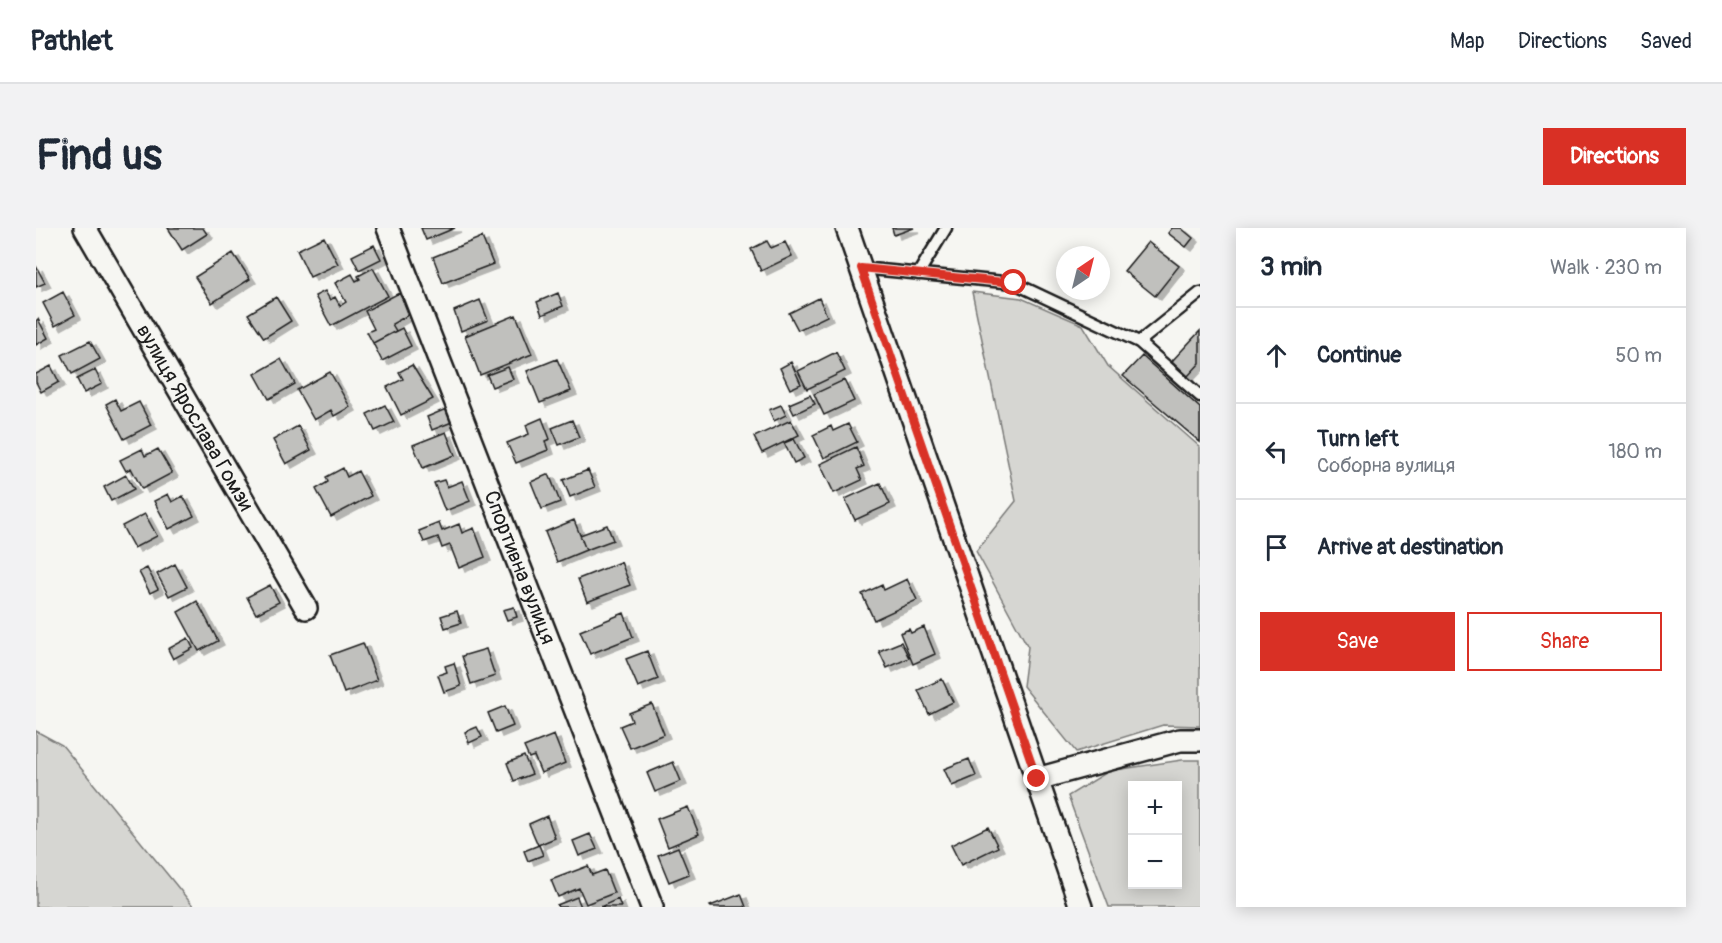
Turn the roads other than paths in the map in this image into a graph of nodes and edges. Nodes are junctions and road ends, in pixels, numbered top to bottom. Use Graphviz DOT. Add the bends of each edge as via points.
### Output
graph roads {
  1 [pos="85,228"];
  2 [pos="388,228"];
  3 [pos="847,228"];
  4 [pos="946,228"];
  5 [pos="861,268"];
  6 [pos="918,274"];
  7 [pos="1200,293"];
  8 [pos="1139,342"];
  9 [pos="1197,389"];
  10 [pos="306,608"];
  11 [pos="1200,740"];
  12 [pos="1037,779"];
  13 [pos="652,907"];
  14 [pos="1081,907"];
  1 -- 10 [label="street, вулиця Ярослава Гомзи"];
  2 -- 13 [label="street, Спортивна вулиця"];
  3 -- 5 [label="street"];
  4 -- 6 [label="lane"];
  5 -- 6 [label="lane"];
  5 -- 12 [label="street"];
  6 -- 8 [label="lane" via="1014,283"];
  7 -- 8 [label="lane"];
  8 -- 9 [label="lane"];
  11 -- 12 [label="street" via="1180,740"];
  12 -- 14 [label="street"];
}
